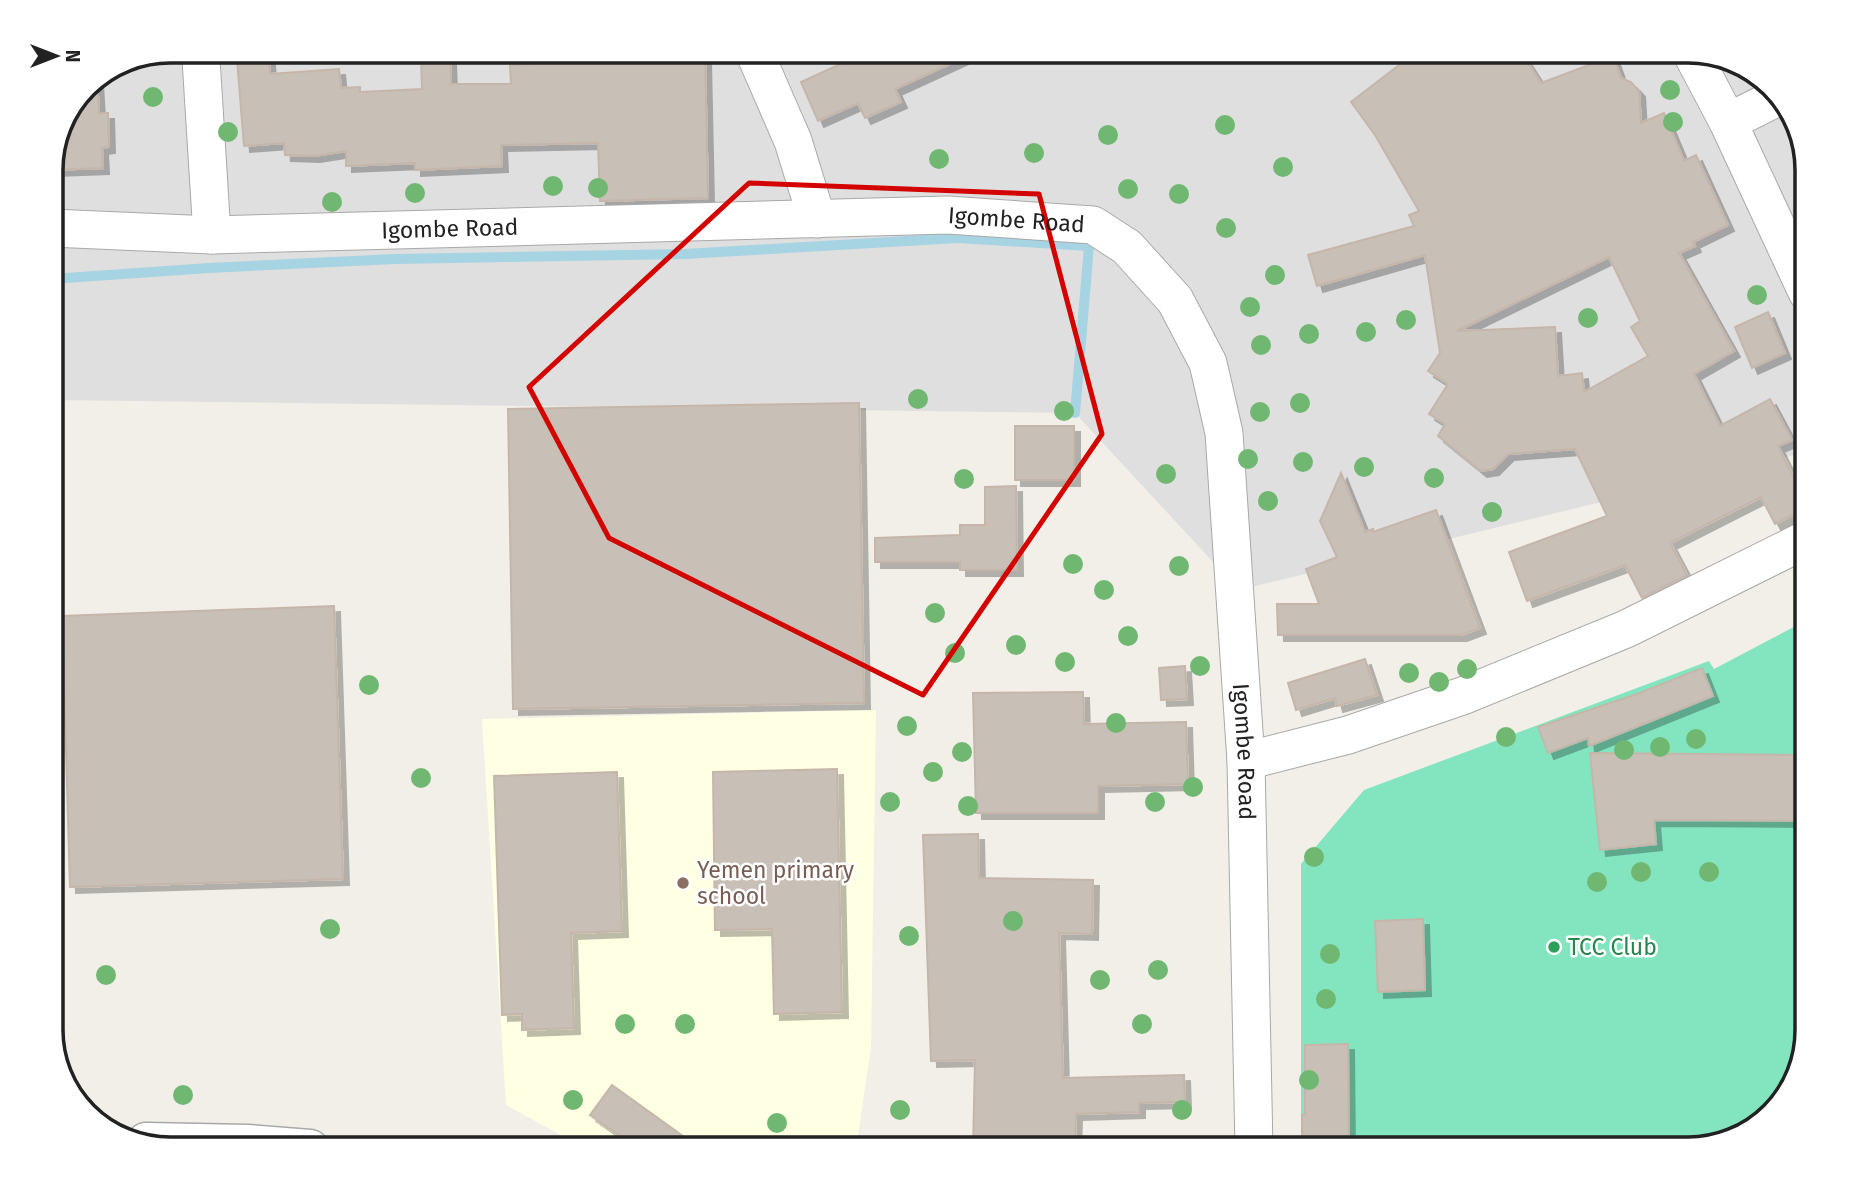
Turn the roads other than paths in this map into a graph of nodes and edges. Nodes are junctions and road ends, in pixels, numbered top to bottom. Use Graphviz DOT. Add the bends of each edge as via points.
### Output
graph roads {
  1 [pos="201,63"];
  2 [pos="760,63"];
  3 [pos="1697,64"];
  4 [pos="1769,101"];
  5 [pos="1728,122"];
  6 [pos="817,219"];
  7 [pos="63,229"];
  8 [pos="212,235"];
  9 [pos="1795,266"];
  10 [pos="1795,546"];
  11 [pos="1246,761"];
  12 [pos="1254,1137"];
  1 -- 8 [label="street"];
  2 -- 6 [label="street" via="793,141"];
  3 -- 5 [label="street"];
  4 -- 5 [label="street"];
  5 -- 9 [label="street"];
  6 -- 8 [label="street, Igombe Road"];
  6 -- 11 [label="street, Igombe Road" via="948,215 1093,225 1127,247 1175,300 1208,363 1224,433"];
  7 -- 8 [label="street, Igombe Road"];
  10 -- 11 [label="street" via="1626,629 1465,695 1348,735"];
  11 -- 12 [label="street, Igombe Road"];
}
